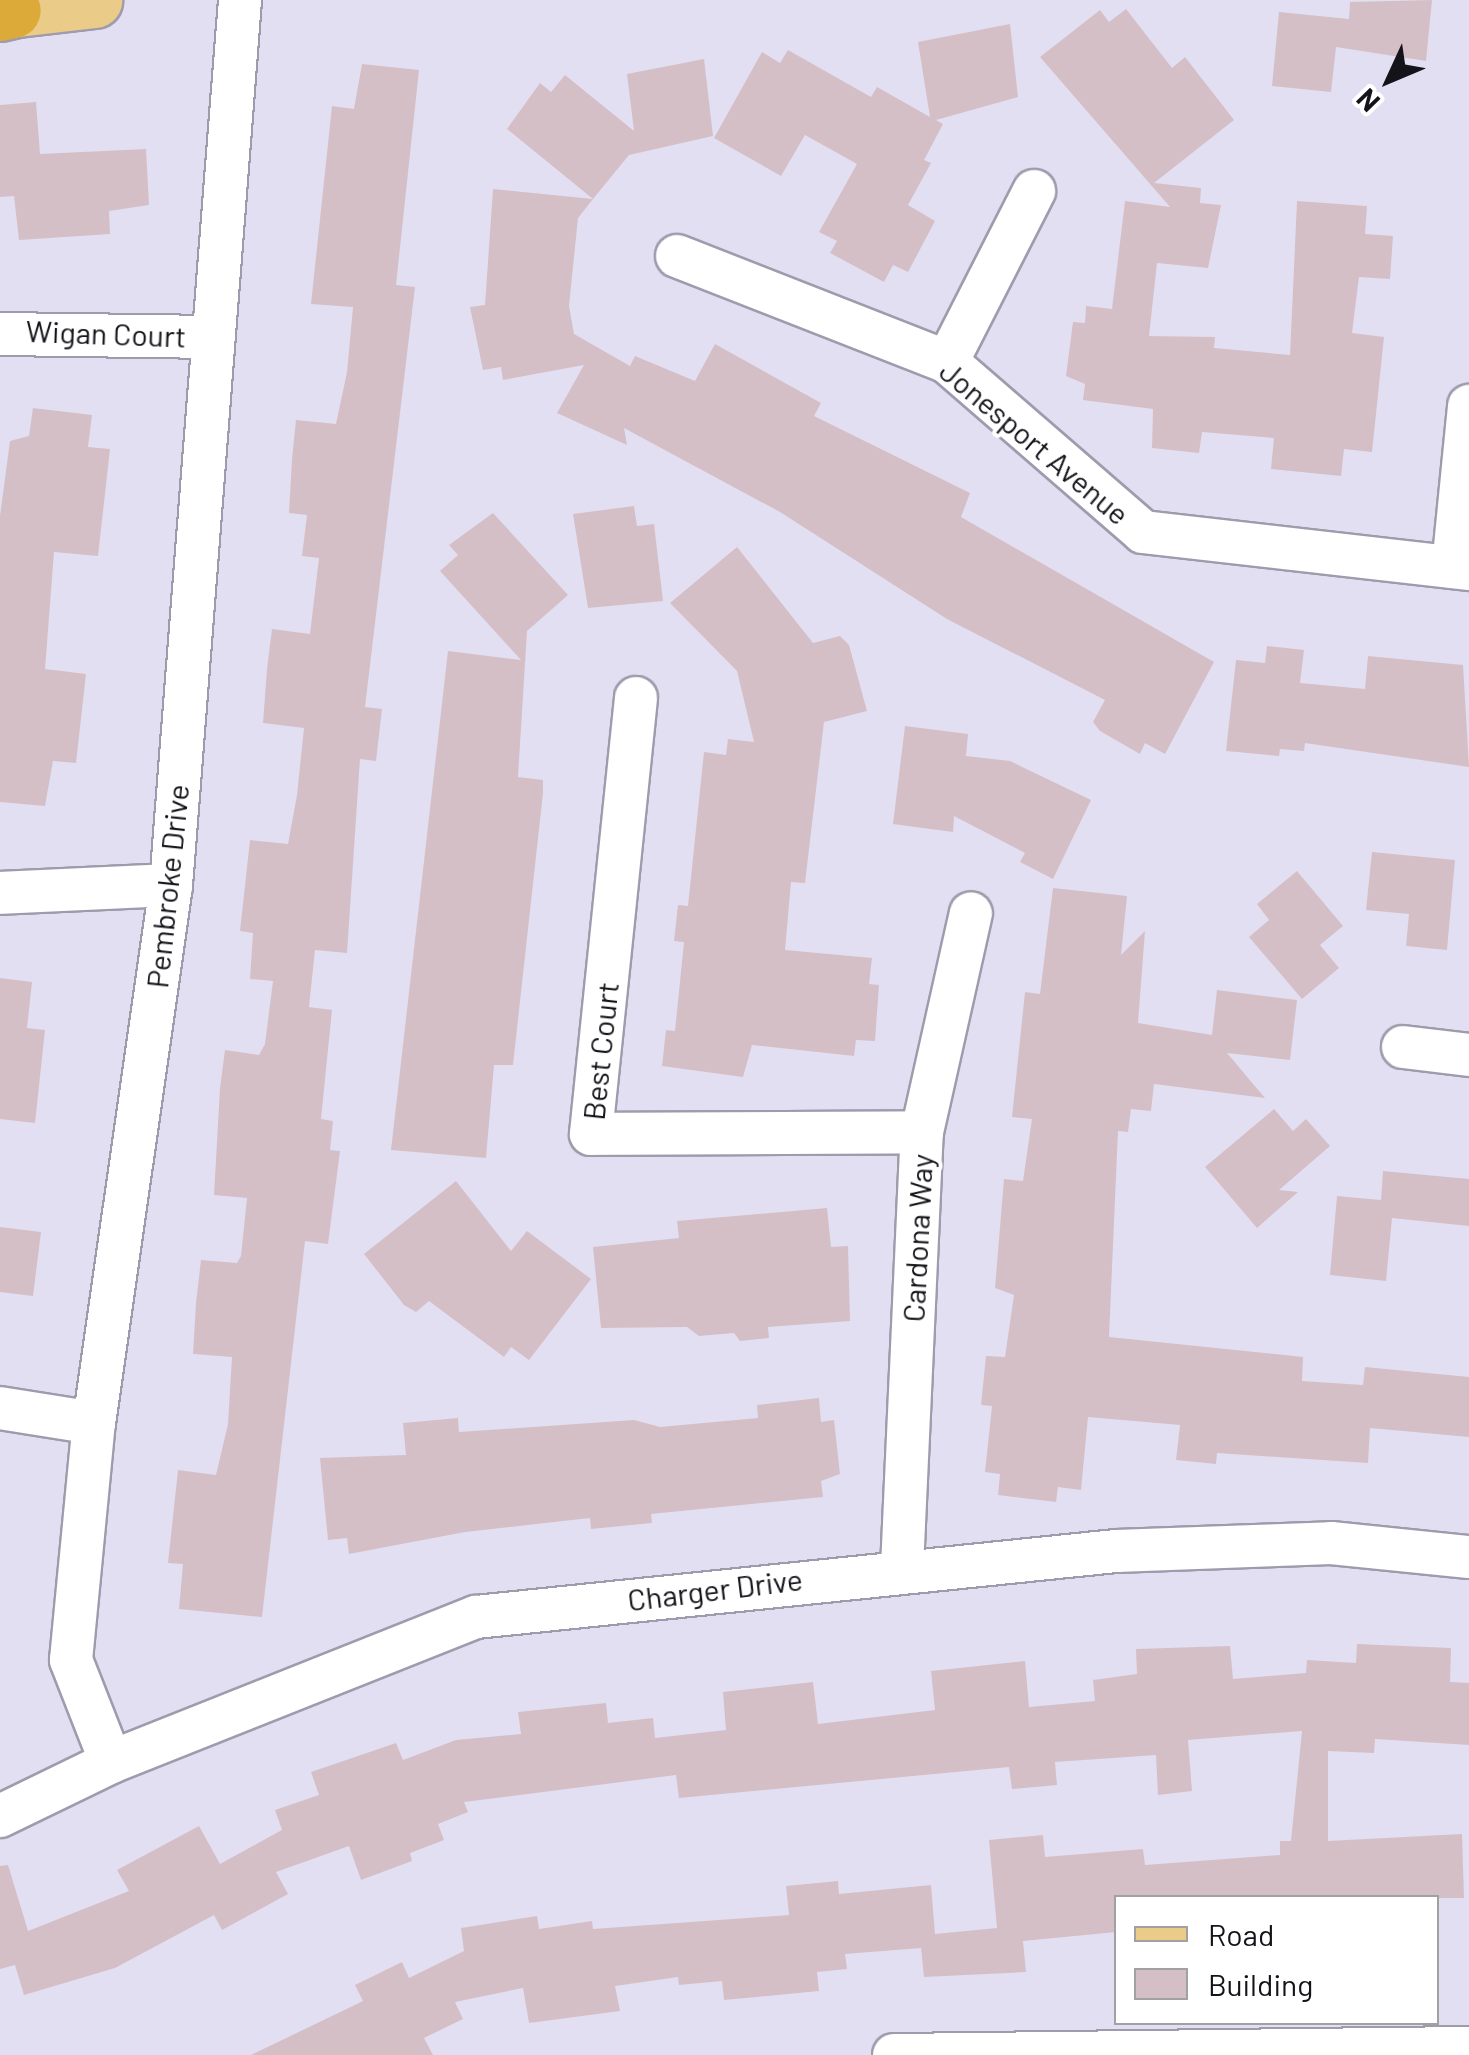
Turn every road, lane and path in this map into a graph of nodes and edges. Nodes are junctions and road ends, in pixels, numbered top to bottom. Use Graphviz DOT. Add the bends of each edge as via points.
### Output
graph roads {
  1 [pos="94,0"];
  2 [pos="240,0"];
  3 [pos="4,12"];
  4 [pos="1034,191"];
  5 [pos="677,256"];
  6 [pos="0,334"];
  7 [pos="213,337"];
  8 [pos="947,362"];
  9 [pos="1469,406"];
  10 [pos="1461,568"];
  11 [pos="636,698"];
  12 [pos="170,885"];
  13 [pos="0,893"];
  14 [pos="971,913"];
  15 [pos="1403,1047"];
  16 [pos="1469,1055"];
  17 [pos="922,1132"];
  18 [pos="0,1408"];
  19 [pos="94,1423"];
  20 [pos="1469,1556"];
  21 [pos="902,1568"];
  22 [pos="111,1762"];
  23 [pos="0,1816"];
  24 [pos="1469,2048"];
  25 [pos="915,2054"];
  1 -- 3 [label="main road"];
  2 -- 7 [label="street, Pembroke Drive"];
  4 -- 8 [label="street"];
  5 -- 8 [label="street, Jonesport Avenue"];
  6 -- 7 [label="street, Wigan Court"];
  7 -- 12 [label="street, Pembroke Drive"];
  8 -- 10 [label="street, Jonesport Avenue" via="1143,532"];
  9 -- 10 [label="street"];
  11 -- 17 [label="street, Best Court" via="592,1134"];
  12 -- 13 [label="street"];
  12 -- 19 [label="street, Pembroke Drive"];
  14 -- 17 [label="street, Cardona Way"];
  15 -- 16 [label="street"];
  17 -- 21 [label="street, Cardona Way"];
  18 -- 19 [label="street"];
  19 -- 22 [label="street, Pembroke Drive" via="71,1660"];
  20 -- 21 [label="street, Charger Drive" via="1330,1543"];
  21 -- 22 [label="street, Charger Drive" via="476,1617"];
  22 -- 23 [label="street, Charger Drive"];
  24 -- 25 [label="street"];
}
